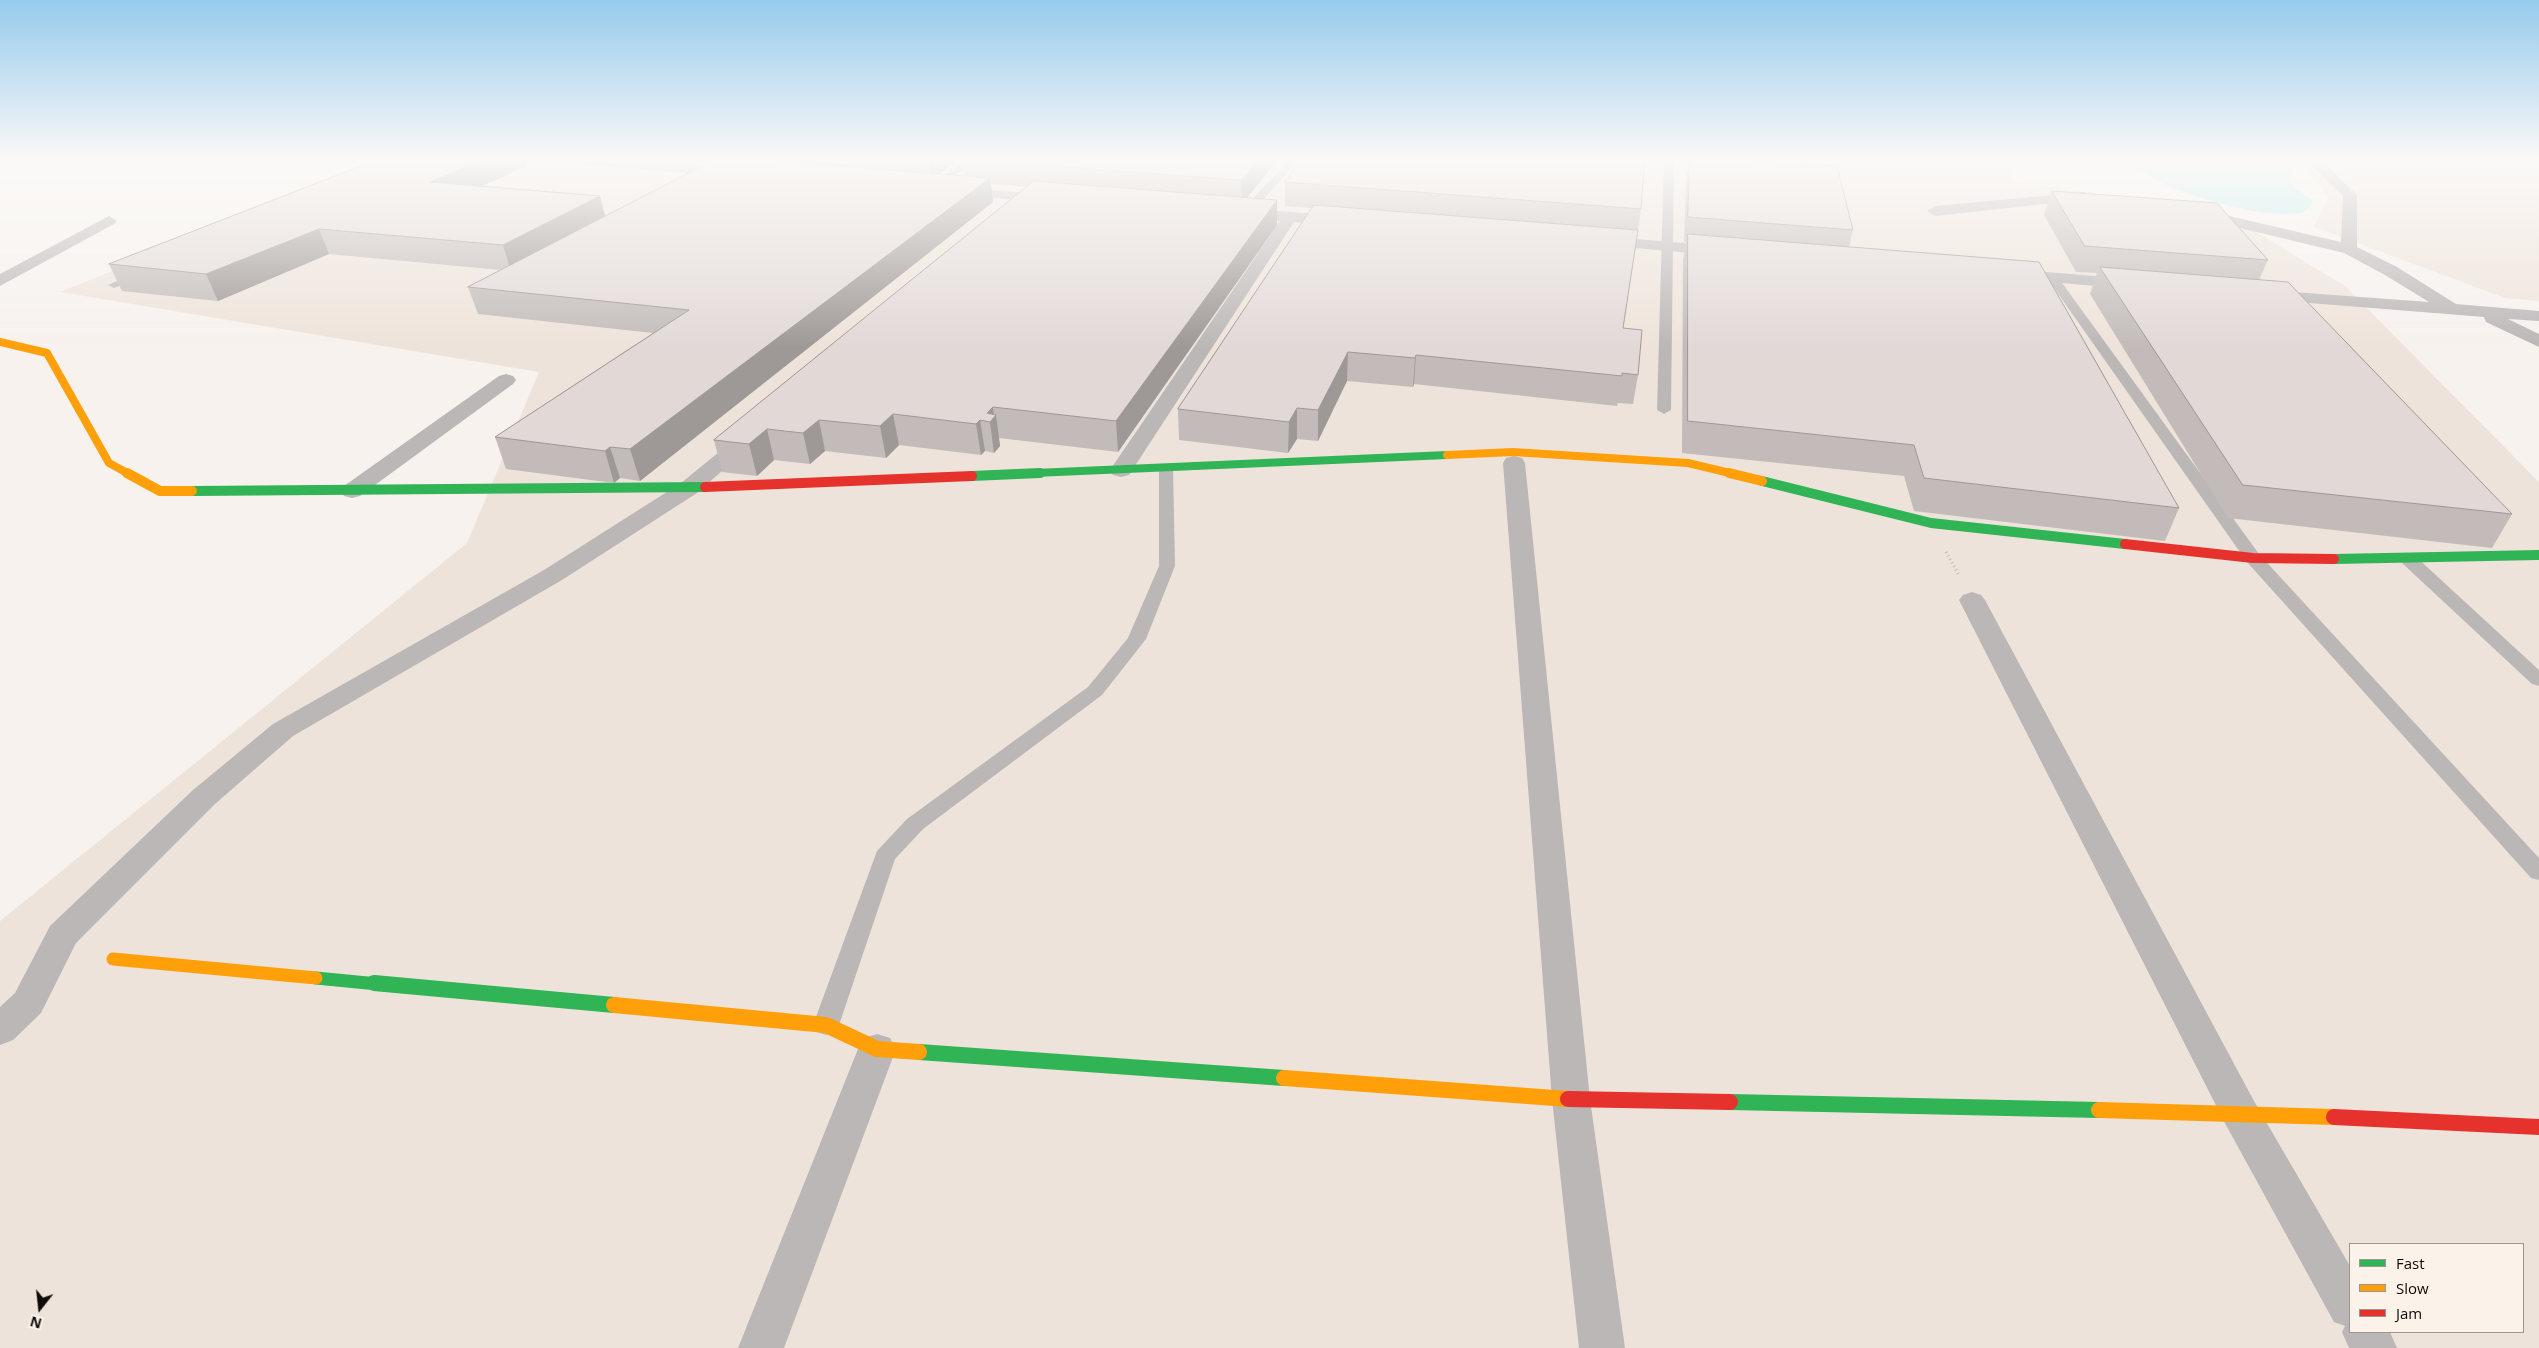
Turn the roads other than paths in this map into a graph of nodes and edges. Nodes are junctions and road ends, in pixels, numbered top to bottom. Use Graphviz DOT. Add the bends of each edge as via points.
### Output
graph roads {
  1 [pos="107,222"];
  2 [pos="1287,222"];
  3 [pos="1669,222"];
  4 [pos="2231,222"];
  5 [pos="2350,222"];
  6 [pos="1578,239"];
  7 [pos="1668,246"];
  8 [pos="2349,249"];
  9 [pos="1737,252"];
  10 [pos="151,270"];
  11 [pos="1994,273"];
  12 [pos="2053,278"];
  13 [pos="0,281"];
  14 [pos="114,285"];
  15 [pos="2151,285"];
  16 [pos="2248,293"];
  17 [pos="2453,309"];
  18 [pos="2477,311"];
  19 [pos="2539,316"];
  20 [pos="2539,340"];
  21 [pos="0,342"];
  22 [pos="506,380"];
  23 [pos="1664,410"];
  24 [pos="765,424"];
  25 [pos="1514,463"];
  26 [pos="1166,468"];
  27 [pos="1121,470"];
  28 [pos="689,488"];
  29 [pos="352,491"];
  30 [pos="2539,555"];
  31 [pos="2253,558"];
  32 [pos="2408,559"];
  33 [pos="1972,600"];
  34 [pos="2539,680"];
  35 [pos="2539,872"];
  36 [pos="113,959"];
  37 [pos="826,1025"];
  38 [pos="0,1030"];
  39 [pos="877,1050"];
  40 [pos="1571,1099"];
  41 [pos="2240,1112"];
  42 [pos="2534,1133"];
  43 [pos="2349,1304"];
  44 [pos="2366,1333"];
  45 [pos="761,1348"];
  46 [pos="1602,1348"];
  47 [pos="2374,1348"];
  1 -- 13 [label="street"];
  2 -- 27 [label="street"];
  3 -- 7 [label="lane"];
  4 -- 8 [label="street"];
  5 -- 8 [label="street"];
  6 -- 7 [label="street"];
  7 -- 9 [label="street"];
  7 -- 23 [label="lane"];
  8 -- 17 [label="street"];
  10 -- 14 [label="lane"];
  11 -- 12 [label="street"];
  12 -- 15 [label="street"];
  12 -- 31 [label="lane"];
  16 -- 17 [label="street"];
  17 -- 18 [label="street"];
  18 -- 19 [label="street"];
  18 -- 20 [label="street"];
  21 -- 29 [label="street" via="47,354 109,463 160,491"];
  22 -- 29 [label="street"];
  24 -- 28 [label="street"];
  25 -- 40 [label="street"];
  26 -- 27 [label="street"];
  26 -- 31 [label="street" via="1513,452 1688,463 1931,523"];
  26 -- 37 [label="lane" via="1166,566 1137,639 1095,691 915,824 885,856"];
  27 -- 28 [label="street"];
  28 -- 29 [label="street"];
  28 -- 38 [label="street" via="553,575 283,730 204,797 62,935 28,1003"];
  30 -- 32 [label="street"];
  31 -- 32 [label="street"];
  31 -- 35 [label="lane"];
  32 -- 34 [label="lane"];
  33 -- 41 [label="street"];
  36 -- 37 [label="street"];
  37 -- 39 [label="street"];
  39 -- 40 [label="street"];
  39 -- 45 [label="street"];
  40 -- 41 [label="street"];
  40 -- 46 [label="street"];
  41 -- 42 [label="street"];
  41 -- 43 [label="street"];
  44 -- 47 [label="street"];
}
